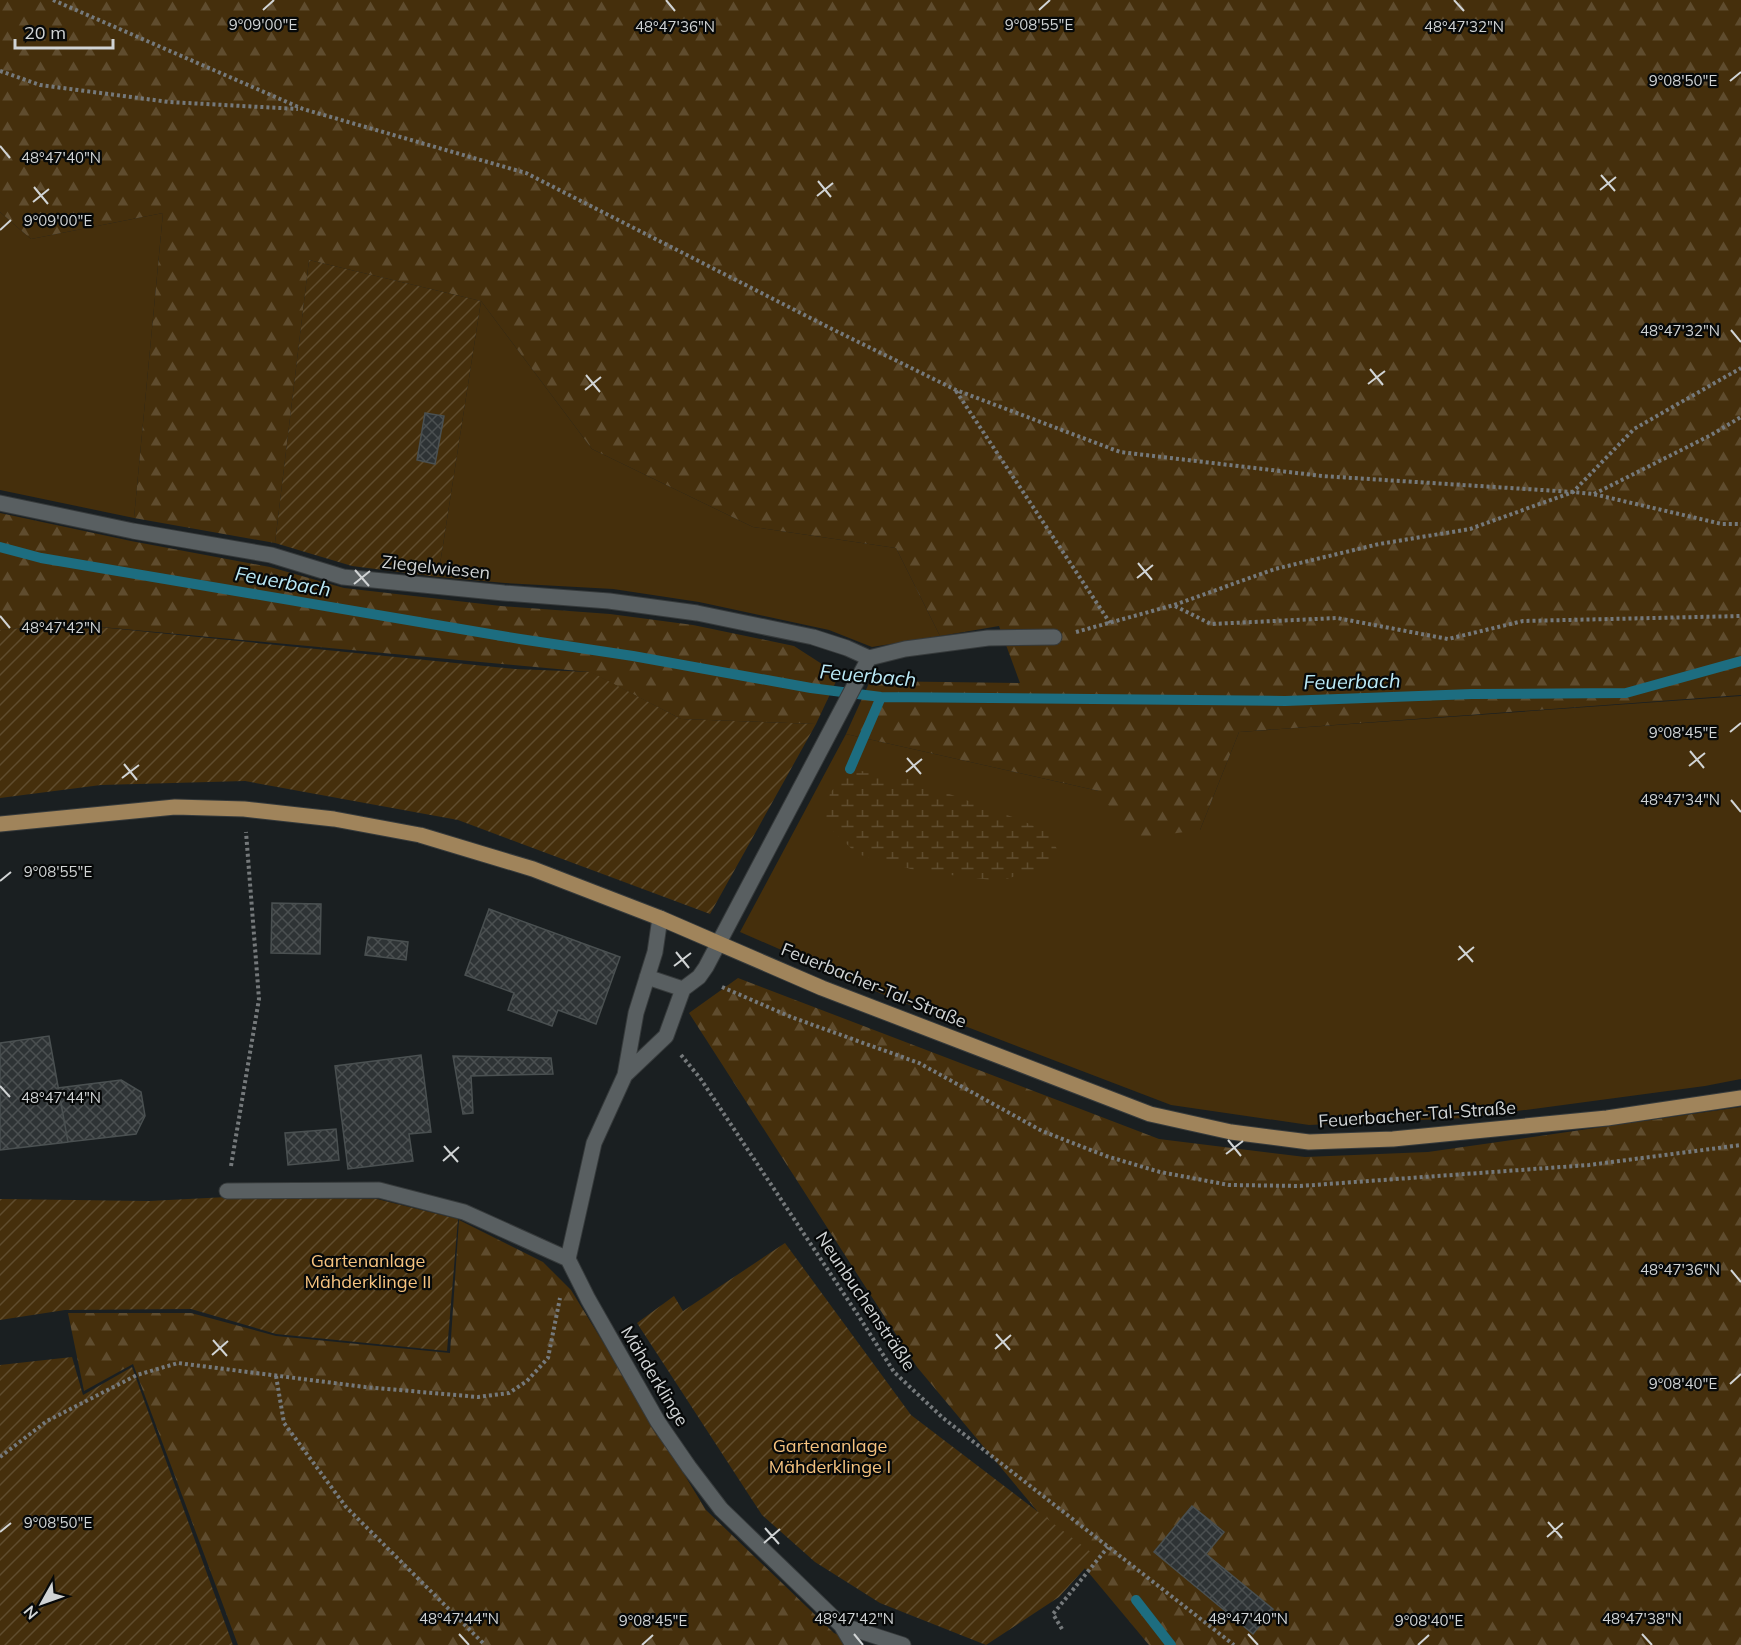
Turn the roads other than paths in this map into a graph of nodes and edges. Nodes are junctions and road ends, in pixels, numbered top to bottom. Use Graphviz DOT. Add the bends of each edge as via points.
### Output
graph roads {
  1 [pos="0,503"];
  2 [pos="1054,638"];
  3 [pos="868,658"];
  4 [pos="0,824"];
  5 [pos="660,918"];
  6 [pos="718,942"];
  7 [pos="647,977"];
  8 [pos="683,989"];
  9 [pos="625,1076"];
  10 [pos="1741,1098"];
  11 [pos="227,1191"];
  12 [pos="568,1259"];
  13 [pos="841,1625"];
  14 [pos="853,1645"];
  15 [pos="903,1645"];
  1 -- 3 [label="lane, Ziegelwiesen" via="271,555 343,577 609,601 697,613 813,637"];
  2 -- 3 [label="lane" via="988,638"];
  3 -- 6 [label="lane"];
  4 -- 5 [label="main road, Feuerbacher-Tal-Straße" via="175,807 244,809 334,819 420,835 533,870"];
  5 -- 6 [label="main road, Feuerbacher-Tal-Straße"];
  5 -- 7 [label="lane"];
  6 -- 8 [label="lane" via="699,977"];
  6 -- 10 [label="main road, Feuerbacher-Tal-Straße" via="822,988 1150,1114 1231,1132 1309,1142 1393,1139 1607,1118"];
  7 -- 8 [label="lane"];
  7 -- 9 [label="lane"];
  8 -- 9 [label="lane" via="666,1036"];
  9 -- 12 [label="lane" via="594,1143"];
  11 -- 12 [label="lane" via="379,1190 464,1212"];
  12 -- 13 [label="lane, Mähderklinge" via="658,1422 688,1467 721,1509"];
  13 -- 14 [label="lane, Mähderklinge"];
  13 -- 15 [label="lane"];
}
